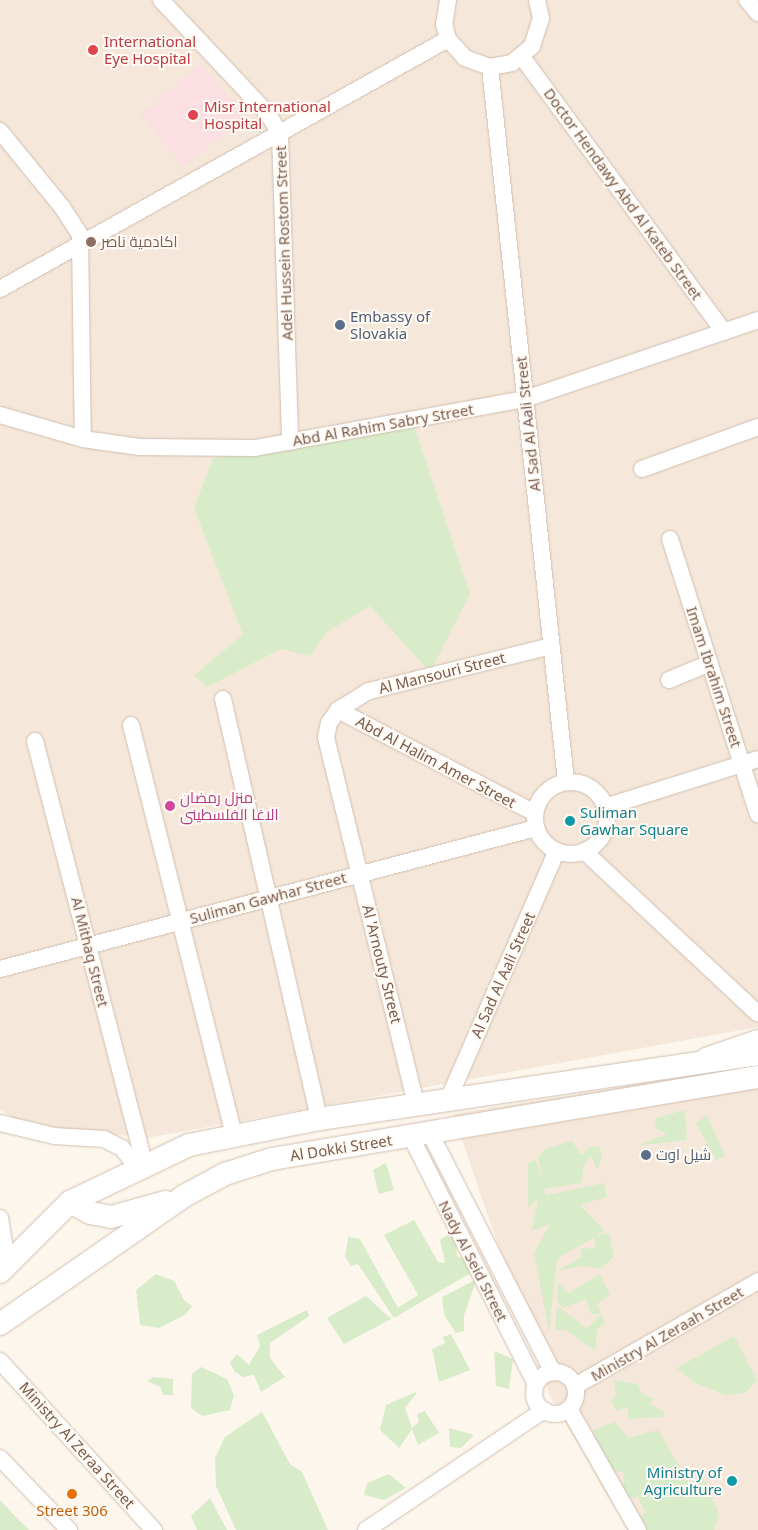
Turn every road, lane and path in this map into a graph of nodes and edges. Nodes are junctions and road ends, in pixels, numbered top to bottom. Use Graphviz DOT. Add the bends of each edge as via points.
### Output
graph roads {
  1 [pos="161,0"];
  2 [pos="448,0"];
  3 [pos="537,0"];
  4 [pos="747,0"];
  5 [pos="758,13"];
  6 [pos="448,39"];
  7 [pos="522,57"];
  8 [pos="490,67"];
  9 [pos="0,131"];
  10 [pos="280,134"];
  11 [pos="80,244"];
  12 [pos="0,289"];
  13 [pos="758,320"];
  14 [pos="724,332"];
  15 [pos="525,399"];
  16 [pos="0,415"];
  17 [pos="758,427"];
  18 [pos="82,439"];
  19 [pos="290,442"];
  20 [pos="642,469"];
  21 [pos="670,539"];
  22 [pos="551,646"];
  23 [pos="710,663"];
  24 [pos="669,680"];
  25 [pos="223,699"];
  26 [pos="338,710"];
  27 [pos="131,725"];
  28 [pos="35,741"];
  29 [pos="758,759"];
  30 [pos="742,764"];
  31 [pos="566,782"];
  32 [pos="605,807"];
  33 [pos="758,814"];
  34 [pos="536,821"];
  35 [pos="557,851"];
  36 [pos="584,851"];
  37 [pos="360,874"];
  38 [pos="271,898"];
  39 [pos="180,922"];
  40 [pos="88,946"];
  41 [pos="0,969"];
  42 [pos="758,1014"];
  43 [pos="758,1040"];
  44 [pos="758,1054"];
  45 [pos="699,1063"];
  46 [pos="758,1078"];
  47 [pos="758,1084"];
  48 [pos="725,1085"];
  49 [pos="448,1100"];
  50 [pos="416,1104"];
  51 [pos="318,1119"];
  52 [pos="0,1123"];
  53 [pos="234,1134"];
  54 [pos="421,1136"];
  55 [pos="141,1165"];
  56 [pos="184,1196"];
  57 [pos="70,1202"];
  58 [pos="0,1218"];
  59 [pos="491,1256"];
  60 [pos="475,1264"];
  61 [pos="3,1267"];
  62 [pos="758,1281"];
  63 [pos="0,1324"];
  64 [pos="0,1361"];
  65 [pos="552,1372"];
  66 [pos="536,1384"];
  67 [pos="575,1386"];
  68 [pos="568,1409"];
  69 [pos="544,1410"];
  70 [pos="0,1458"];
  71 [pos="69,1530"];
  72 [pos="154,1530"];
  73 [pos="366,1530"];
  74 [pos="638,1530"];
  1 -- 10 [label="street, Adel Hussein Rostom Street" via="268,114"];
  2 -- 6 [label="street" via="444,24"];
  3 -- 7 [label="street" via="539,32"];
  4 -- 5 [label="street"];
  6 -- 8 [label="street" via="465,58"];
  6 -- 10 [label="street"];
  7 -- 8 [label="street"];
  7 -- 14 [label="street, Doctor Hendawy Abd Al Kateb Street"];
  8 -- 15 [label="street, Al Sad Al Aali Street"];
  9 -- 11 [label="street" via="62,207"];
  10 -- 11 [label="street"];
  10 -- 19 [label="street, Adel Hussein Rostom Street"];
  11 -- 12 [label="street"];
  11 -- 18 [label="street"];
  13 -- 14 [label="street, Abd Al Rahim Sabry Street"];
  14 -- 15 [label="street, Abd Al Rahim Sabry Street"];
  15 -- 19 [label="street, Abd Al Rahim Sabry Street"];
  15 -- 22 [label="street, Al Sad Al Aali Street"];
  16 -- 18 [label="street, Abd Al Rahim Sabry Street"];
  17 -- 20 [label="street"];
  18 -- 19 [label="street, Abd Al Rahim Sabry Street" via="197,451"];
  21 -- 23 [label="street, Imam Ibrahim Street"];
  22 -- 26 [label="street, Al Mansouri Street" via="369,691"];
  22 -- 31 [label="street, Al Sad Al Aali Street"];
  23 -- 24 [label="street"];
  23 -- 30 [label="street, Imam Ibrahim Street"];
  25 -- 38 [label="street"];
  26 -- 34 [label="street, Abd Al Halim Amer Street"];
  26 -- 37 [label="street, Al 'Arnouty Street" via="326,737"];
  27 -- 39 [label="street"];
  28 -- 40 [label="street, Al Mithaq Street"];
  29 -- 30 [label="street"];
  30 -- 32 [label="street"];
  30 -- 33 [label="street, Imam Ibrahim Street"];
  31 -- 32 [label="street" via="590,787"];
  31 -- 34 [label="street" via="545,792"];
  32 -- 36 [label="street" via="603,833"];
  34 -- 35 [label="street"];
  34 -- 37 [label="street, Suliman Gawhar Street"];
  35 -- 36 [label="street"];
  35 -- 49 [label="street, Al Sad Al Aali Street"];
  36 -- 42 [label="street"];
  37 -- 38 [label="street, Suliman Gawhar Street"];
  37 -- 50 [label="street, Al 'Arnouty Street"];
  38 -- 39 [label="street, Suliman Gawhar Street"];
  38 -- 51 [label="street"];
  39 -- 40 [label="street, Suliman Gawhar Street"];
  39 -- 53 [label="street"];
  40 -- 41 [label="street, Suliman Gawhar Street"];
  40 -- 55 [label="street, Al Mithaq Street"];
  43 -- 45 [label="street" via="717,1052"];
  44 -- 45 [label="main road"];
  45 -- 49 [label="main road"];
  46 -- 48 [label="main road, Al Dokki Street"];
  47 -- 48 [label="street, Al Dokki Street"];
  48 -- 54 [label="main road, Al Dokki Street"];
  49 -- 50 [label="main road"];
  50 -- 51 [label="main road"];
  51 -- 53 [label="main road"];
  52 -- 55 [label="street" via="54,1136 104,1139 122,1148"];
  53 -- 55 [label="main road" via="189,1145"];
  54 -- 56 [label="main road, Al Dokki Street" via="272,1159 225,1174"];
  54 -- 59 [label="street, Nady Al Seid Street"];
  54 -- 60 [label="street, Nady Al Seid Street"];
  55 -- 57 [label="main road"];
  56 -- 57 [label="main road" via="111,1217 91,1213"];
  56 -- 63 [label="main road, Al Dokki Street"];
  57 -- 61 [label="main road"];
  58 -- 61 [label="street"];
  59 -- 60 [label="street"];
  59 -- 65 [label="street, Nady Al Seid Street"];
  60 -- 66 [label="street, Nady Al Seid Street"];
  62 -- 67 [label="street, Ministry Al Zeraah Street"];
  64 -- 72 [label="street, Ministry Al Zeraa Street"];
  65 -- 66 [label="street"];
  65 -- 67 [label="street" via="564,1374"];
  66 -- 69 [label="street" via="535,1396"];
  67 -- 68 [label="street"];
  68 -- 69 [label="street" via="557,1413"];
  68 -- 74 [label="street"];
  69 -- 73 [label="street"];
  70 -- 71 [label="street"];
}
